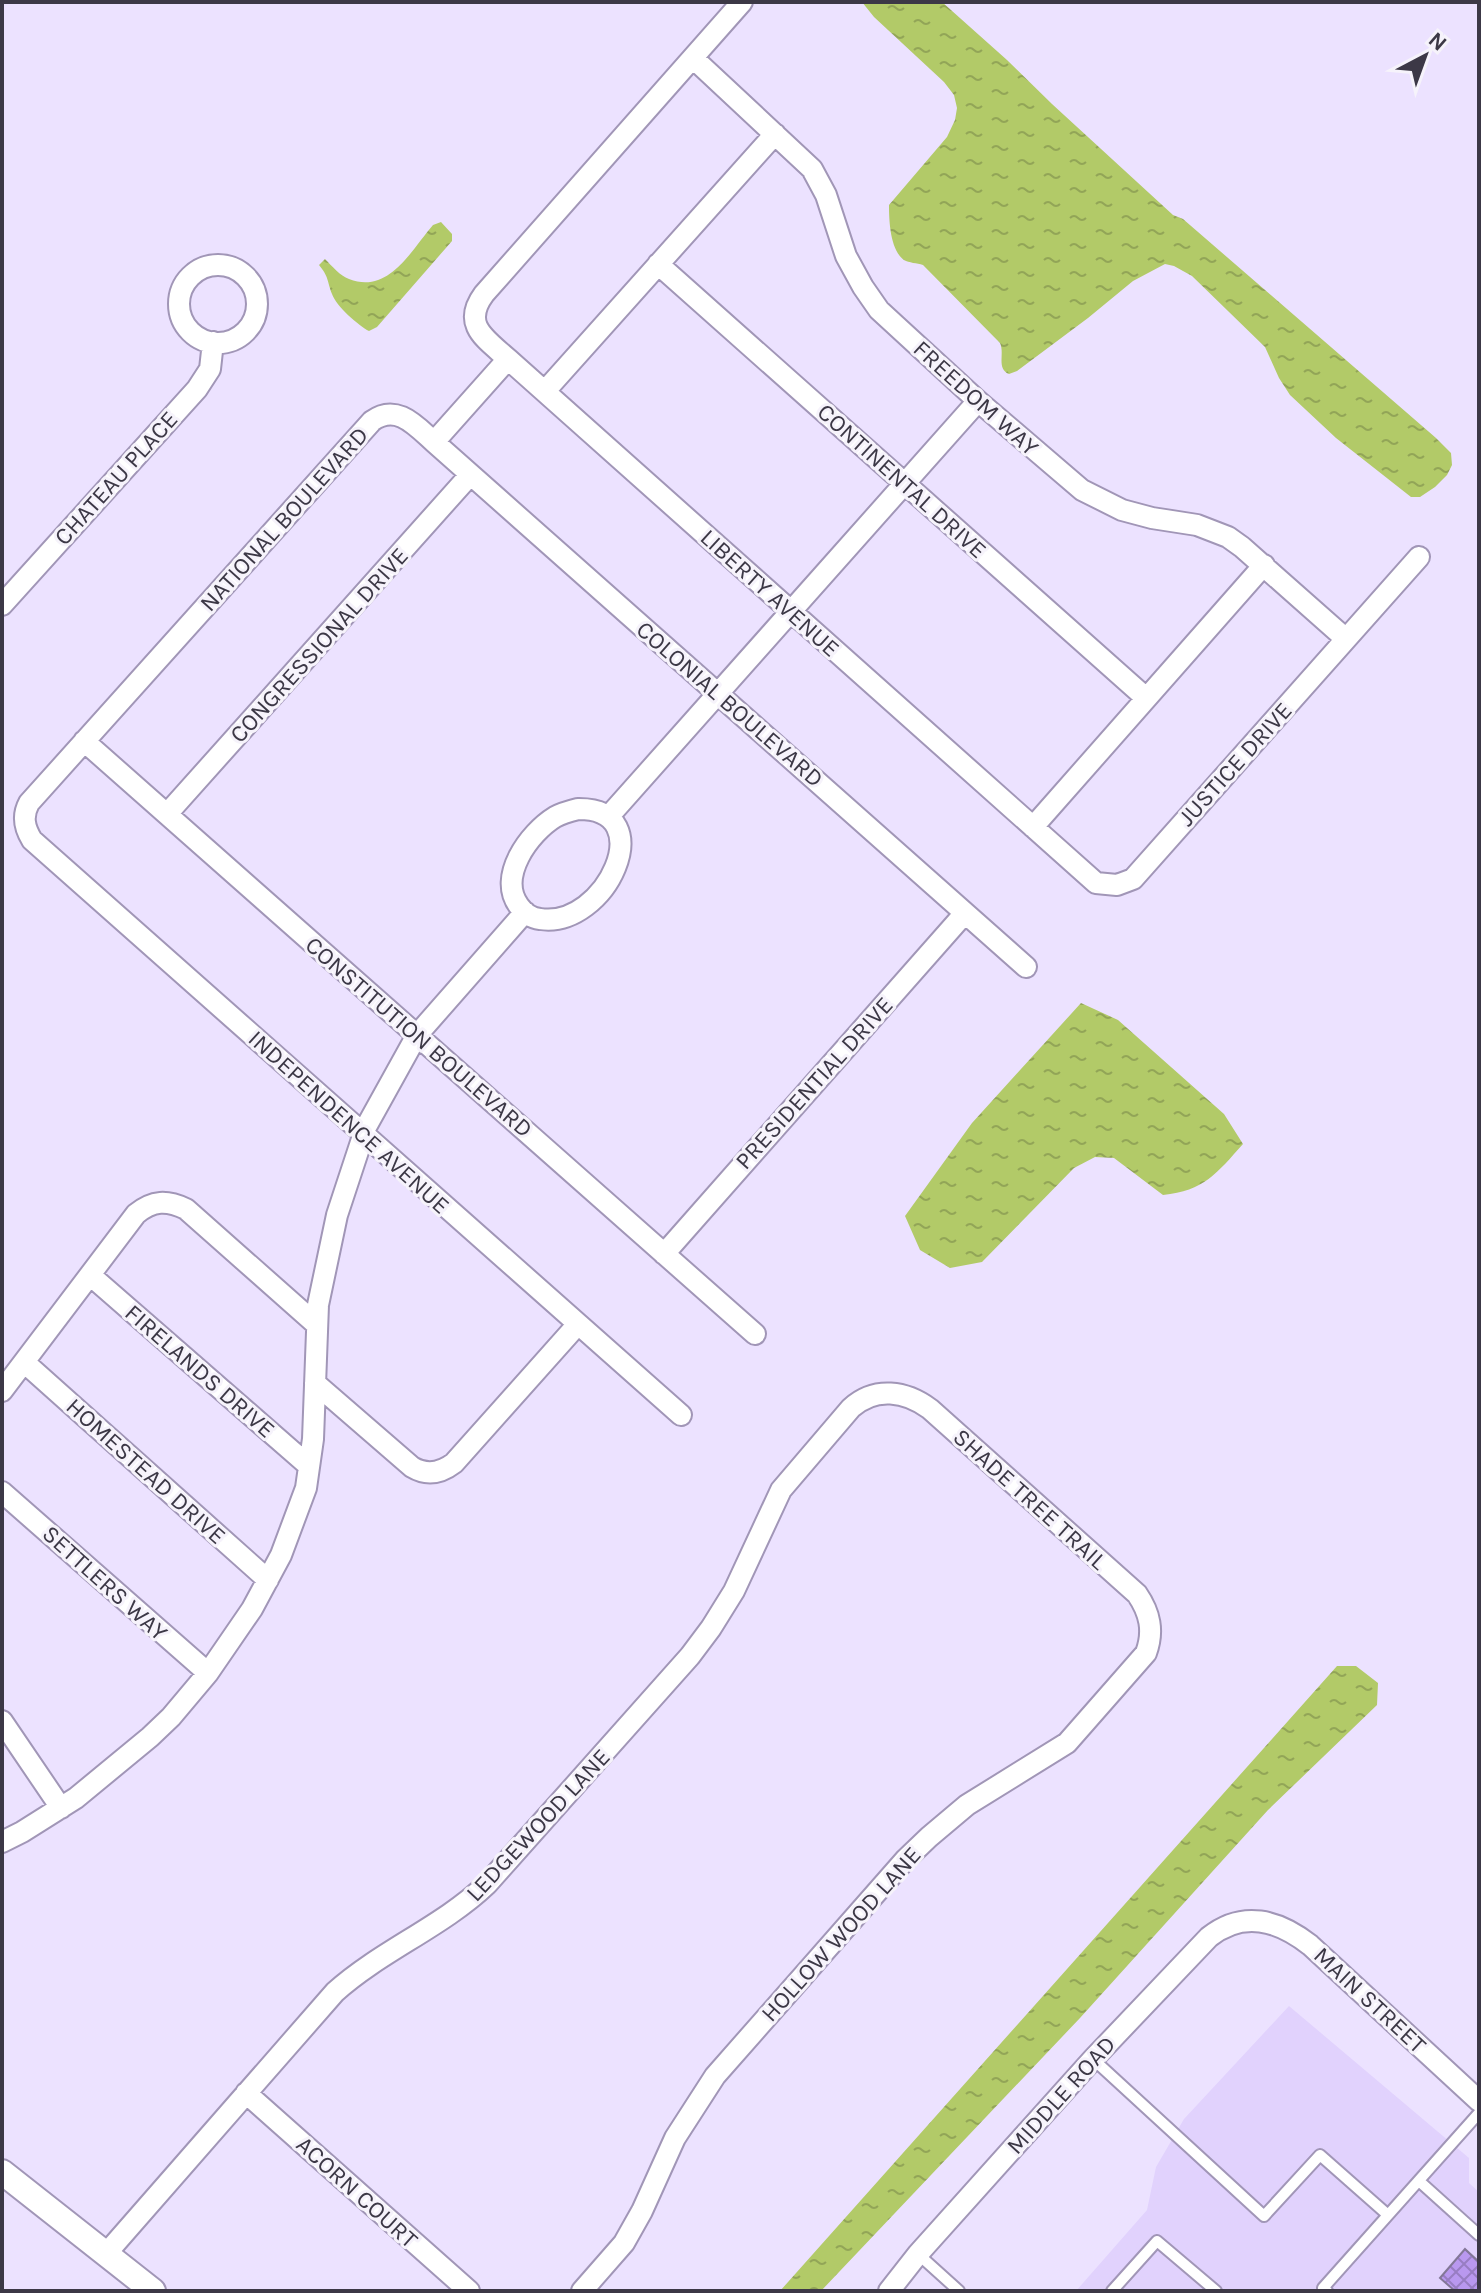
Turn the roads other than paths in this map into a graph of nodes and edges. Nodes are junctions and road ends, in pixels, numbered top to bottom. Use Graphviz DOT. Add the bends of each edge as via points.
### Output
graph roads {
  1 [pos="742,2"];
  2 [pos="693,58"];
  3 [pos="775,134"];
  4 [pos="658,264"];
  5 [pos="213,342"];
  6 [pos="508,359"];
  7 [pos="545,391"];
  8 [pos="978,401"];
  9 [pos="434,442"];
  10 [pos="470,475"];
  11 [pos="905,483"];
  12 [pos="1419,557"];
  13 [pos="1264,565"];
  14 [pos="2,605"];
  15 [pos="791,612"];
  16 [pos="1346,639"];
  17 [pos="718,694"];
  18 [pos="1146,698"];
  19 [pos="84,741"];
  20 [pos="167,814"];
  21 [pos="609,816"];
  22 [pos="25,823"];
  23 [pos="1033,827"];
  24 [pos="525,912"];
  25 [pos="965,913"];
  26 [pos="1026,967"];
  27 [pos="417,1035"];
  28 [pos="363,1135"];
  29 [pos="664,1254"];
  30 [pos="90,1275"];
  31 [pos="578,1324"];
  32 [pos="317,1325"];
  33 [pos="755,1334"];
  34 [pos="24,1362"];
  35 [pos="315,1383"];
  36 [pos="2,1391"];
  37 [pos="888,1393"];
  38 [pos="681,1415"];
  39 [pos="309,1466"];
  40 [pos="2,1492"];
  41 [pos="268,1580"];
  42 [pos="1151,1628"];
  43 [pos="208,1673"];
  44 [pos="2,1721"];
  45 [pos="61,1808"];
  46 [pos="2,1842"];
  47 [pos="1249,1920"];
  48 [pos="1093,2059"];
  49 [pos="246,2093"];
  50 [pos="1479,2101"];
  51 [pos="1479,2113"];
  52 [pos="2,2172"];
  53 [pos="1419,2181"];
  54 [pos="1388,2215"];
  55 [pos="1479,2235"];
  56 [pos="918,2254"];
  57 [pos="105,2255"];
  58 [pos="153,2291"];
  59 [pos="469,2291"];
  60 [pos="582,2291"];
  61 [pos="889,2291"];
  62 [pos="959,2291"];
  63 [pos="1112,2291"];
  64 [pos="1216,2291"];
  65 [pos="1327,2291"];
  1 -- 2 [label="street"];
  2 -- 3 [label="street, FREEDOM WAY"];
  2 -- 6 [label="street" via="480,298 476,327"];
  3 -- 4 [label="street"];
  3 -- 8 [label="street, FREEDOM WAY" via="817,176 846,256 879,310"];
  4 -- 7 [label="street"];
  4 -- 11 [label="street, CONTINENTAL DRIVE"];
  5 -- 14 [label="street, CHATEAU PLACE" via="210,369 197,389"];
  6 -- 7 [label="street, LIBERTY AVENUE"];
  6 -- 9 [label="street"];
  7 -- 15 [label="street, LIBERTY AVENUE"];
  8 -- 11 [label="street"];
  8 -- 13 [label="street, FREEDOM WAY" via="1082,490 1122,510 1219,532"];
  9 -- 10 [label="street, COLONIAL BOULEVARD"];
  9 -- 19 [label="street, NATIONAL BOULEVARD" via="402,416 386,413 372,421"];
  10 -- 17 [label="street, COLONIAL BOULEVARD"];
  10 -- 20 [label="street, CONGRESSIONAL DRIVE"];
  11 -- 15 [label="street"];
  11 -- 18 [label="street, CONTINENTAL DRIVE"];
  12 -- 16 [label="street, JUSTICE DRIVE"];
  13 -- 16 [label="street, FREEDOM WAY"];
  13 -- 18 [label="street"];
  15 -- 17 [label="street"];
  15 -- 23 [label="street, LIBERTY AVENUE"];
  16 -- 23 [label="street, JUSTICE DRIVE" via="1129,882 1096,883"];
  17 -- 21 [label="street"];
  17 -- 25 [label="street, COLONIAL BOULEVARD"];
  18 -- 23 [label="street"];
  19 -- 20 [label="street, CONSTITUTION BOULEVARD"];
  19 -- 22 [label="street, NATIONAL BOULEVARD" via="29,803"];
  20 -- 27 [label="street, CONSTITUTION BOULEVARD"];
  21 -- 24 [label="street" via="589,809 567,812 530,841 512,885"];
  21 -- 24 [label="street" via="620,841 619,861 598,894 562,919"];
  22 -- 28 [label="street, INDEPENDENCE AVENUE" via="32,840"];
  24 -- 27 [label="street"];
  25 -- 26 [label="street, COLONIAL BOULEVARD"];
  25 -- 29 [label="street, PRESIDENTIAL DRIVE"];
  27 -- 28 [label="street"];
  27 -- 29 [label="street, CONSTITUTION BOULEVARD"];
  28 -- 31 [label="street, INDEPENDENCE AVENUE"];
  28 -- 32 [label="street" via="337,1215"];
  29 -- 33 [label="street, CONSTITUTION BOULEVARD"];
  30 -- 32 [label="street" via="136,1214 158,1202 171,1203 186,1209"];
  30 -- 34 [label="street"];
  30 -- 39 [label="street, FIRELANDS DRIVE"];
  31 -- 35 [label="street" via="454,1463 437,1472 412,1467"];
  31 -- 38 [label="street, INDEPENDENCE AVENUE"];
  32 -- 35 [label="street"];
  34 -- 36 [label="street"];
  34 -- 41 [label="street, HOMESTEAD DRIVE"];
  35 -- 39 [label="street"];
  37 -- 42 [label="street, SHADE TREE TRAIL" via="924,1404 965,1440 1137,1594"];
  37 -- 49 [label="street, LEDGEWOOD LANE" via="856,1404 789,1480 734,1591 702,1642 510,1861 457,1910 343,1985"];
  39 -- 41 [label="street" via="297,1516"];
  40 -- 43 [label="street, SETTLERS WAY"];
  41 -- 43 [label="street"];
  42 -- 60 [label="street, HOLLOW WOOD LANE" via="1143,1658 1073,1737 967,1805 929,1837 722,2068 686,2119 624,2243"];
  43 -- 45 [label="street" via="150,1737"];
  44 -- 45 [label="street"];
  45 -- 46 [label="street"];
  47 -- 48 [label="street, MIDDLE ROAD" via="1221,1927 1209,1937"];
  47 -- 50 [label="street, MAIN STREET" via="1291,1930"];
  48 -- 54 [label="lane" via="1264,2216 1320,2155"];
  48 -- 56 [label="street, MIDDLE ROAD"];
  49 -- 57 [label="street, LEDGEWOOD LANE"];
  49 -- 59 [label="street, ACORN COURT"];
  51 -- 53 [label="lane"];
  52 -- 57 [label="street"];
  53 -- 54 [label="lane"];
  53 -- 55 [label="lane"];
  54 -- 65 [label="lane" via="1323,2288"];
  56 -- 61 [label="street, MIDDLE ROAD"];
  56 -- 62 [label="lane"];
  57 -- 58 [label="street"];
  63 -- 64 [label="lane" via="1157,2241"];
}
